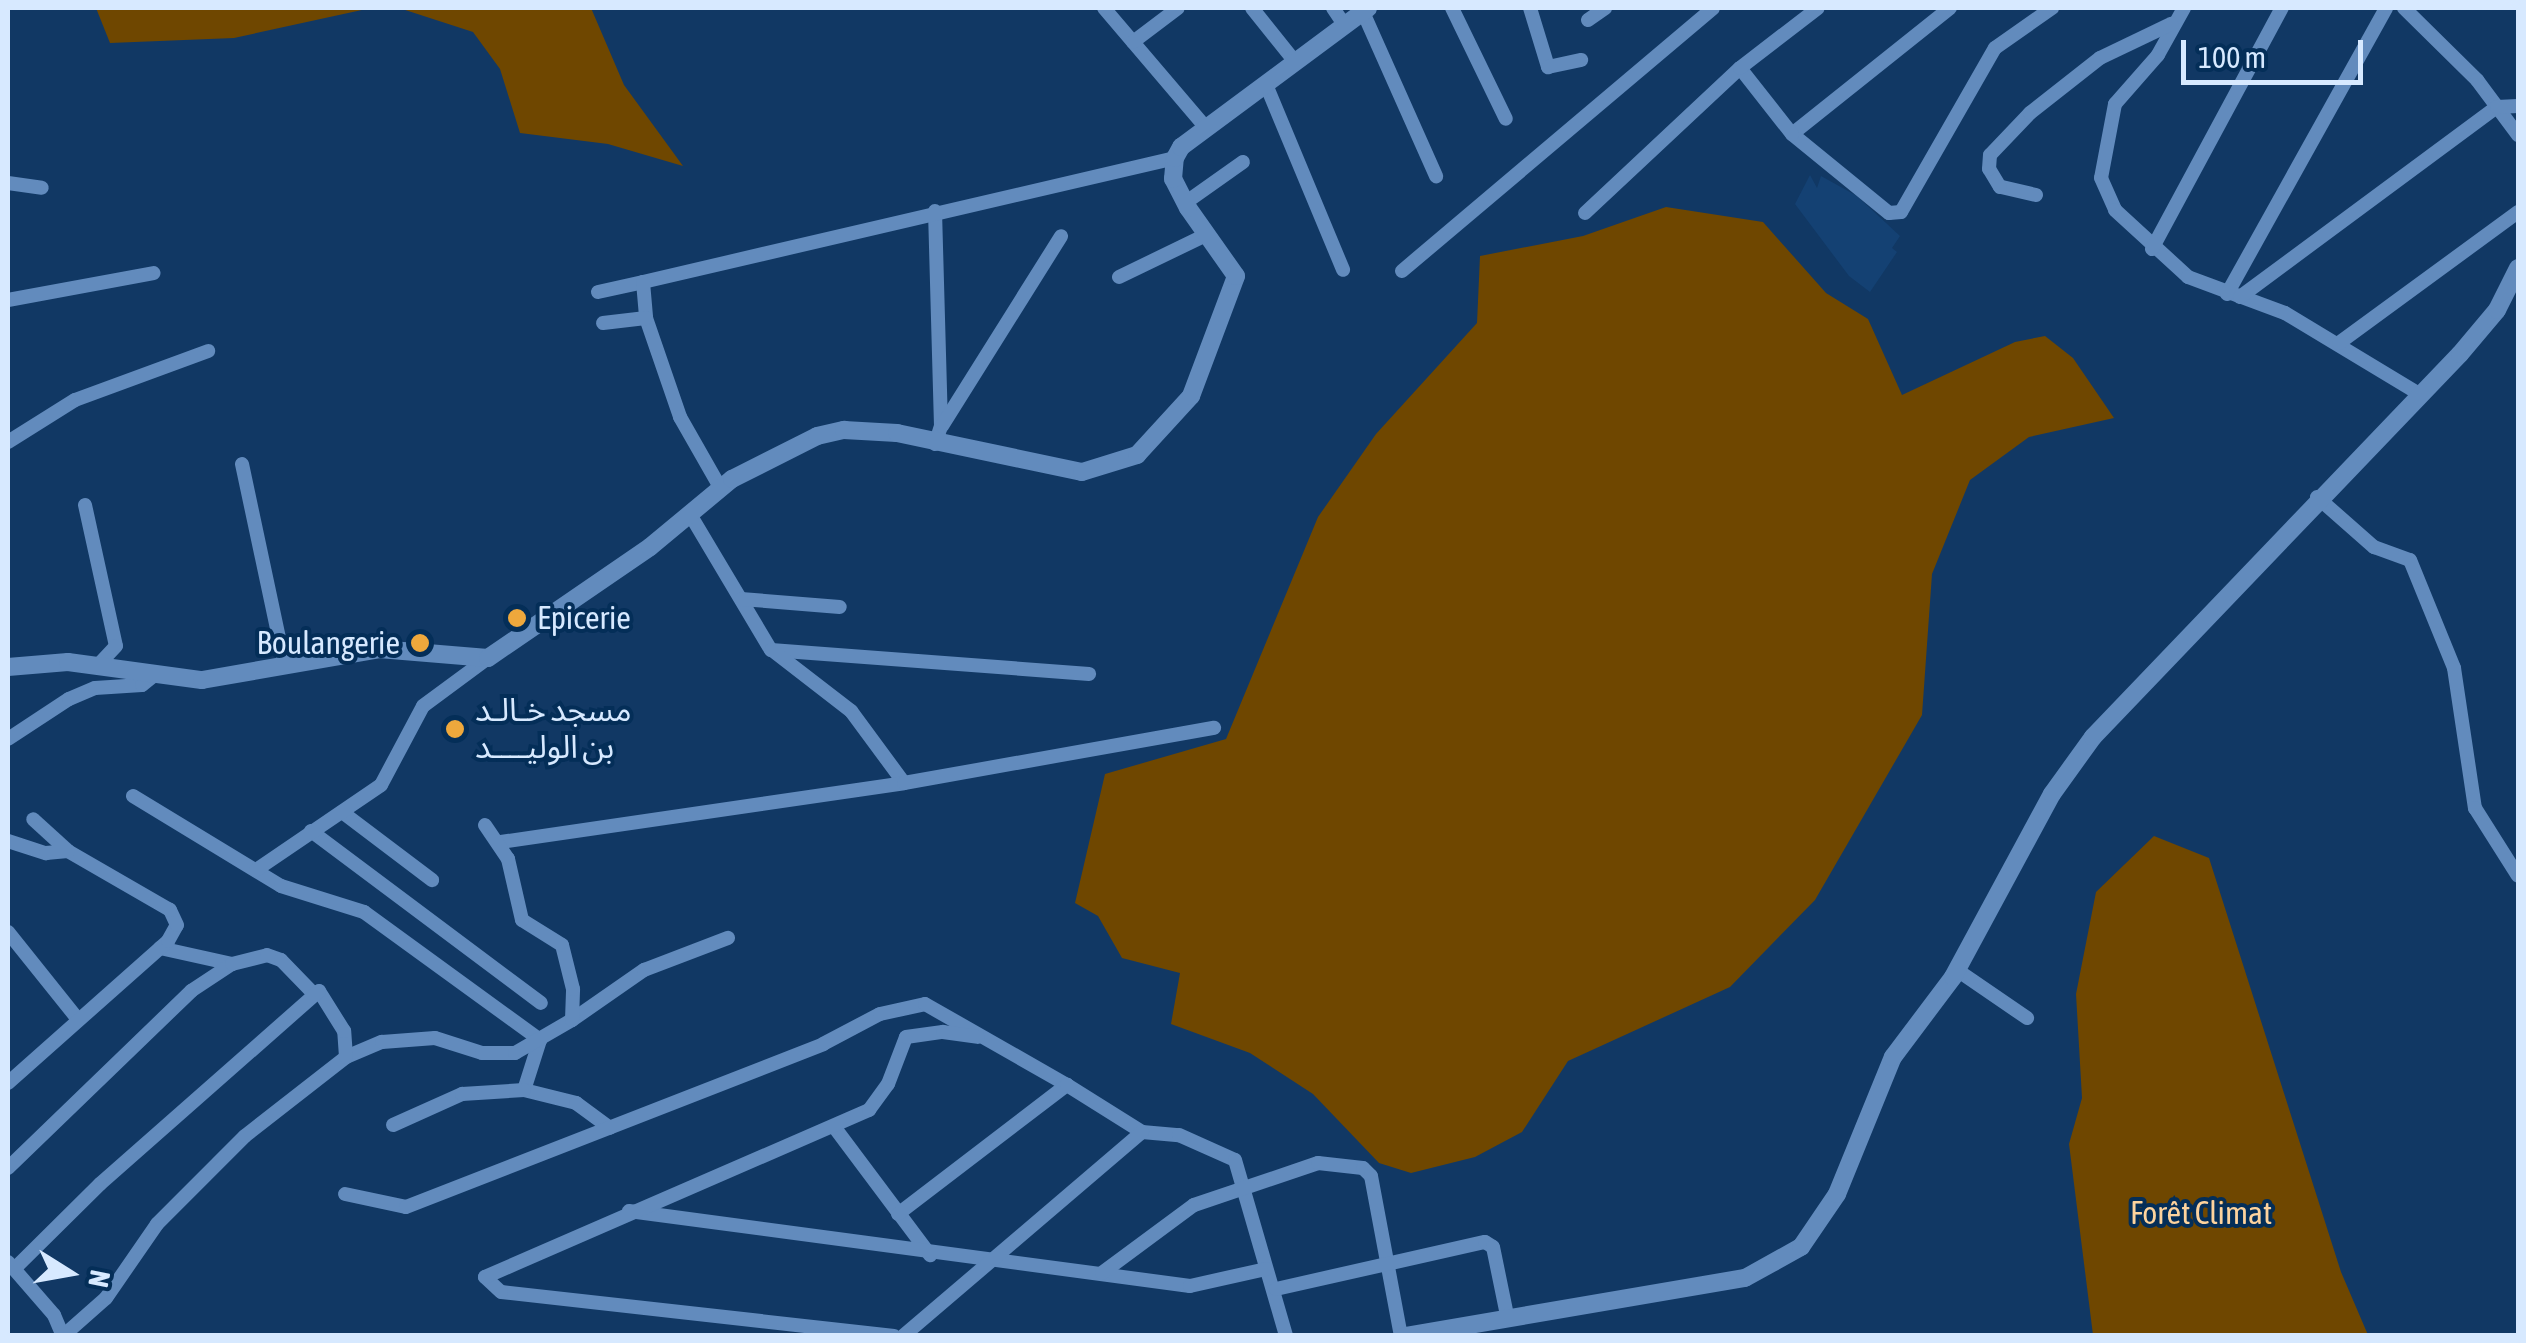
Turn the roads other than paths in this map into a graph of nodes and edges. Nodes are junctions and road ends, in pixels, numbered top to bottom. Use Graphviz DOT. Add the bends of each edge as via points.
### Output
graph roads {
  1 [pos="1104,8"];
  2 [pos="1178,8"];
  3 [pos="1252,8"];
  4 [pos="1333,8"];
  5 [pos="1452,8"];
  6 [pos="1530,8"];
  7 [pos="1605,8"];
  8 [pos="1713,8"];
  9 [pos="1818,8"];
  10 [pos="1950,8"];
  11 [pos="2052,8"];
  12 [pos="2184,8"];
  13 [pos="2282,8"];
  14 [pos="2386,8"];
  15 [pos="2404,8"];
  16 [pos="1365,10"];
  17 [pos="1588,20"];
  18 [pos="2171,24"];
  19 [pos="1344,26"];
  20 [pos="1133,42"];
  21 [pos="1581,60"];
  22 [pos="1296,63"];
  23 [pos="1740,68"];
  24 [pos="1267,86"];
  25 [pos="2518,106"];
  26 [pos="2497,107"];
  27 [pos="1506,119"];
  28 [pos="1207,129"];
  29 [pos="1792,134"];
  30 [pos="2518,135"];
  31 [pos="1174,158"];
  32 [pos="1243,162"];
  33 [pos="1436,176"];
  34 [pos="8,182"];
  35 [pos="42,188"];
  36 [pos="2036,196"];
  37 [pos="1185,203"];
  38 [pos="935,211"];
  39 [pos="2518,212"];
  40 [pos="1585,213"];
  41 [pos="1208,234"];
  42 [pos="1061,236"];
  43 [pos="2152,249"];
  44 [pos="2518,268"];
  45 [pos="1344,270"];
  46 [pos="1402,270"];
  47 [pos="154,273"];
  48 [pos="1120,277"];
  49 [pos="643,282"];
  50 [pos="598,292"];
  51 [pos="2234,296"];
  52 [pos="8,300"];
  53 [pos="646,318"];
  54 [pos="603,323"];
  55 [pos="2339,343"];
  56 [pos="208,351"];
  57 [pos="2422,395"];
  58 [pos="938,435"];
  59 [pos="8,442"];
  60 [pos="242,464"];
  61 [pos="720,489"];
  62 [pos="2317,497"];
  63 [pos="86,505"];
  64 [pos="691,516"];
  65 [pos="740,599"];
  66 [pos="840,607"];
  67 [pos="771,650"];
  68 [pos="488,658"];
  69 [pos="99,664"];
  70 [pos="285,666"];
  71 [pos="8,667"];
  72 [pos="1089,674"];
  73 [pos="154,676"];
  74 [pos="1214,728"];
  75 [pos="8,739"];
  76 [pos="904,783"];
  77 [pos="133,796"];
  78 [pos="342,812"];
  79 [pos="33,820"];
  80 [pos="485,825"];
  81 [pos="312,831"];
  82 [pos="8,841"];
  83 [pos="501,842"];
  84 [pos="68,851"];
  85 [pos="256,870"];
  86 [pos="2518,876"];
  87 [pos="432,880"];
  88 [pos="8,932"];
  89 [pos="728,938"];
  90 [pos="160,948"];
  91 [pos="232,964"];
  92 [pos="1957,970"];
  93 [pos="314,994"];
  94 [pos="541,1003"];
  95 [pos="76,1018"];
  96 [pos="2027,1018"];
  97 [pos="572,1020"];
  98 [pos="978,1037"];
  99 [pos="540,1040"];
  100 [pos="346,1058"];
  101 [pos="8,1083"];
  102 [pos="1067,1085"];
  103 [pos="524,1090"];
  104 [pos="393,1125"];
  105 [pos="610,1128"];
  106 [pos="835,1128"];
  107 [pos="1142,1132"];
  108 [pos="8,1168"];
  109 [pos="1242,1189"];
  110 [pos="345,1194"];
  111 [pos="628,1211"];
  112 [pos="898,1214"];
  113 [pos="930,1255"];
  114 [pos="1388,1261"];
  115 [pos="988,1263"];
  116 [pos="11,1266"];
  117 [pos="1266,1269"];
  118 [pos="1102,1273"];
  119 [pos="1276,1290"];
  120 [pos="1508,1315"];
  121 [pos="894,1336"];
  122 [pos="903,1336"];
  123 [pos="1286,1336"];
  124 [pos="1403,1336"];
  1 -- 20 [label="street"];
  2 -- 20 [label="street"];
  3 -- 22 [label="street"];
  4 -- 19 [label="street"];
  5 -- 27 [label="street"];
  6 -- 21 [label="street" via="1548,66"];
  7 -- 17 [label="street"];
  8 -- 46 [label="street"];
  9 -- 23 [label="street"];
  10 -- 29 [label="street"];
  11 -- 29 [label="street" via="1995,48 1901,212 1889,213 1858,192"];
  12 -- 18 [label="street"];
  13 -- 43 [label="street"];
  14 -- 51 [label="street"];
  15 -- 26 [label="street"];
  16 -- 19 [label="street"];
  16 -- 33 [label="street"];
  18 -- 36 [label="street" via="2100,58 2030,112 1990,155 1989,170 2000,187"];
  18 -- 43 [label="street" via="2158,55 2115,104 2102,157 2101,178 2114,210"];
  19 -- 22 [label="street"];
  20 -- 28 [label="street"];
  22 -- 24 [label="street"];
  23 -- 29 [label="street"];
  23 -- 40 [label="street"];
  24 -- 28 [label="street"];
  24 -- 45 [label="street"];
  25 -- 26 [label="street"];
  26 -- 30 [label="street"];
  26 -- 51 [label="street"];
  28 -- 31 [label="street"];
  31 -- 37 [label="street" via="1173,179"];
  31 -- 38 [label="street"];
  32 -- 37 [label="street"];
  34 -- 35 [label="street"];
  37 -- 41 [label="street"];
  38 -- 49 [label="street" via="857,236"];
  38 -- 58 [label="street"];
  39 -- 55 [label="street"];
  41 -- 48 [label="street"];
  41 -- 58 [label="street" via="1230,261 1230,293 1191,396 1137,456 1082,472"];
  42 -- 58 [label="street"];
  43 -- 51 [label="street" via="2188,278"];
  44 -- 57 [label="street" via="2497,310"];
  47 -- 52 [label="street"];
  49 -- 50 [label="street"];
  49 -- 53 [label="street"];
  51 -- 55 [label="street"];
  53 -- 54 [label="street"];
  53 -- 61 [label="street" via="680,417"];
  55 -- 57 [label="street"];
  56 -- 59 [label="street" via="75,400"];
  57 -- 62 [label="street"];
  58 -- 61 [label="street" via="844,430 773,454"];
  60 -- 70 [label="street"];
  61 -- 64 [label="street"];
  62 -- 86 [label="street" via="2374,547 2410,560 2454,668 2475,808"];
  62 -- 92 [label="street" via="2094,737 2052,794"];
  63 -- 69 [label="street" via="116,646"];
  64 -- 65 [label="street"];
  64 -- 68 [label="street"];
  65 -- 66 [label="street"];
  65 -- 67 [label="street"];
  67 -- 72 [label="street"];
  67 -- 76 [label="street" via="851,712"];
  68 -- 70 [label="street" via="378,648"];
  68 -- 78 [label="street" via="438,689 381,785"];
  69 -- 71 [label="street"];
  69 -- 73 [label="street"];
  70 -- 73 [label="street" via="202,680"];
  73 -- 75 [label="street" via="142,686 95,688 69,699"];
  74 -- 76 [label="street"];
  76 -- 83 [label="street"];
  77 -- 85 [label="street"];
  78 -- 81 [label="street"];
  78 -- 87 [label="street"];
  79 -- 84 [label="street"];
  80 -- 83 [label="street"];
  81 -- 85 [label="street"];
  81 -- 94 [label="street"];
  82 -- 84 [label="street" via="46,853"];
  83 -- 97 [label="street" via="522,920 562,944"];
  84 -- 90 [label="street" via="170,910 177,925"];
  85 -- 99 [label="street" via="281,886 364,912"];
  88 -- 95 [label="street"];
  89 -- 97 [label="street" via="644,970"];
  90 -- 91 [label="street"];
  90 -- 95 [label="street"];
  91 -- 93 [label="street" via="267,955 281,960"];
  91 -- 108 [label="street" via="191,991"];
  92 -- 96 [label="street"];
  92 -- 120 [label="street" via="1893,1056 1837,1194 1788,1257 1745,1278"];
  93 -- 100 [label="street" via="318,990 344,1030"];
  93 -- 116 [label="street"];
  95 -- 101 [label="street"];
  97 -- 99 [label="street"];
  98 -- 102 [label="street"];
  98 -- 105 [label="street" via="925,1004 880,1014 823,1044"];
  98 -- 106 [label="street" via="906,1037 888,1084 869,1110"];
  99 -- 100 [label="street" via="515,1053 482,1053 435,1038 382,1042"];
  99 -- 103 [label="street"];
  100 -- 116 [label="street" via="245,1136 158,1224 106,1298 64,1336"];
  102 -- 107 [label="street"];
  102 -- 112 [label="street"];
  103 -- 104 [label="street" via="462,1094"];
  103 -- 105 [label="street" via="576,1103"];
  105 -- 110 [label="street" via="406,1207"];
  106 -- 111 [label="street"];
  106 -- 112 [label="street"];
  107 -- 109 [label="street" via="1180,1135 1236,1160"];
  107 -- 115 [label="street"];
  109 -- 114 [label="street" via="1318,1163 1363,1168"];
  109 -- 117 [label="street"];
  109 -- 118 [label="street" via="1194,1205"];
  111 -- 113 [label="street"];
  111 -- 121 [label="street" via="485,1277 500,1292"];
  112 -- 113 [label="street"];
  113 -- 115 [label="street"];
  114 -- 119 [label="street"];
  114 -- 120 [label="street" via="1484,1242 1493,1246"];
  114 -- 124 [label="street"];
  115 -- 118 [label="street"];
  115 -- 122 [label="street"];
  117 -- 118 [label="street" via="1190,1286"];
  117 -- 119 [label="street"];
  119 -- 123 [label="street"];
  120 -- 124 [label="street"];
}
